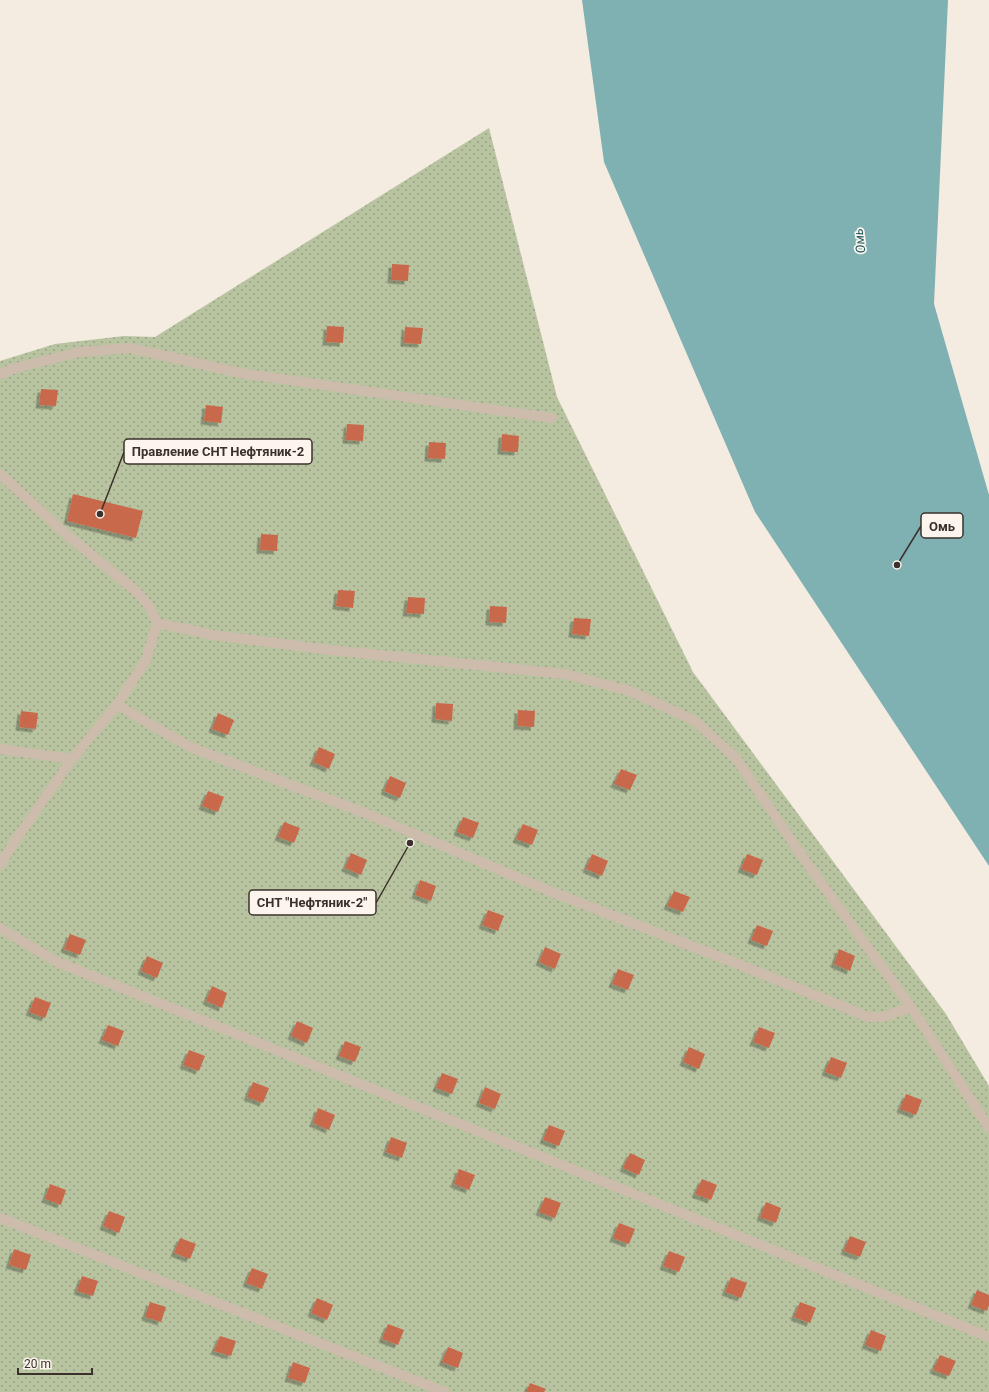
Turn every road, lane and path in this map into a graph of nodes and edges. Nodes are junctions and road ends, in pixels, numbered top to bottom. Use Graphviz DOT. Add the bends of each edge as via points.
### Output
graph roads {
  1 [pos="0,374"];
  2 [pos="552,418"];
  3 [pos="0,474"];
  4 [pos="157,623"];
  5 [pos="116,705"];
  6 [pos="0,749"];
  7 [pos="72,759"];
  8 [pos="0,865"];
  9 [pos="0,928"];
  10 [pos="911,1007"];
  11 [pos="989,1128"];
  12 [pos="0,1218"];
  13 [pos="989,1337"];
  14 [pos="445,1392"];
  1 -- 2 [label="lane" via="80,352 130,348 240,373"];
  3 -- 4 [label="lane" via="67,535 136,592 149,606"];
  4 -- 5 [label="lane" via="146,660"];
  4 -- 10 [label="lane" via="213,635 321,649 565,674 630,692 695,721 736,758 804,859"];
  5 -- 7 [label="lane"];
  5 -- 10 [label="lane" via="190,747 365,813 552,892 868,1017 883,1017"];
  6 -- 7 [label="lane"];
  7 -- 8 [label="lane"];
  9 -- 13 [label="lane" via="55,961"];
  10 -- 11 [label="lane"];
  12 -- 14 [label="lane"];
}
